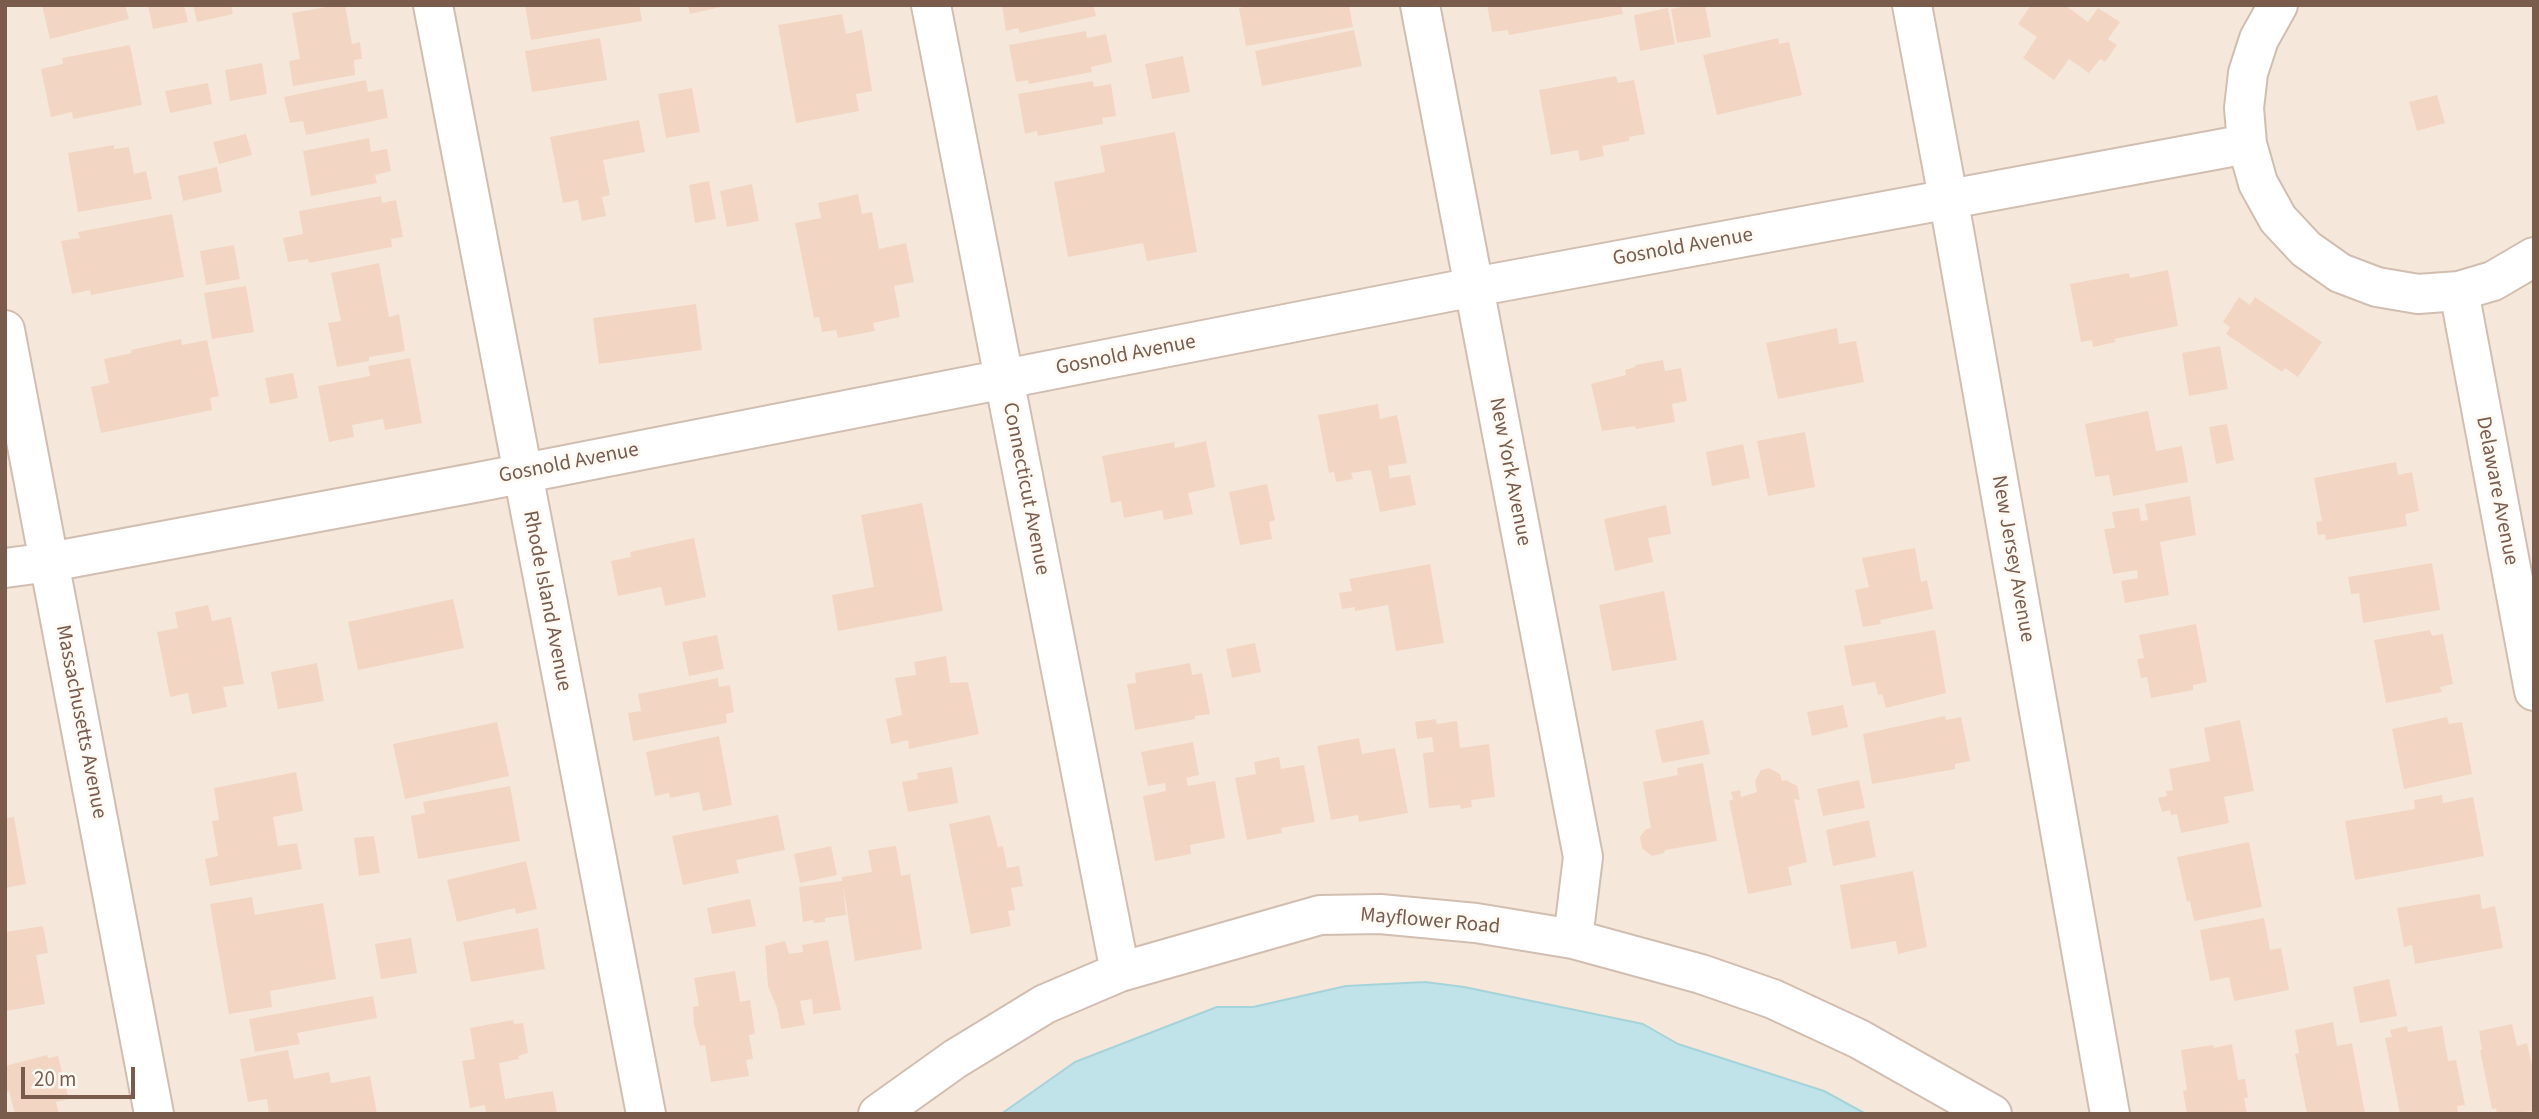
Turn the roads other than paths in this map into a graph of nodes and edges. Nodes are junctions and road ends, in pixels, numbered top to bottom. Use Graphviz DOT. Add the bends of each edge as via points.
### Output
graph roads {
  1 [pos="433,5"];
  2 [pos="931,5"];
  3 [pos="1420,5"];
  4 [pos="1912,5"];
  5 [pos="2278,5"];
  6 [pos="2247,144"];
  7 [pos="1949,200"];
  8 [pos="2534,257"];
  9 [pos="1474,286"];
  10 [pos="2459,291"];
  11 [pos="5,330"];
  12 [pos="1003,380"];
  13 [pos="521,474"];
  14 [pos="50,562"];
  15 [pos="5,568"];
  16 [pos="2534,691"];
  17 [pos="1573,939"];
  18 [pos="1120,972"];
  19 [pos="154,1114"];
  20 [pos="646,1114"];
  21 [pos="878,1114"];
  22 [pos="1992,1114"];
  23 [pos="2110,1114"];
  1 -- 13 [label="street, Rhode Island Avenue"];
  2 -- 12 [label="street, Connecticut Avenue"];
  3 -- 9 [label="street, New York Avenue"];
  4 -- 7 [label="street, New Jersey Avenue"];
  5 -- 6 [label="street" via="2259,39 2248,73 2244,108"];
  6 -- 7 [label="street, Gosnold Avenue"];
  6 -- 10 [label="street" via="2258,183 2278,219 2306,249 2340,273 2377,287 2418,294"];
  7 -- 9 [label="street, Gosnold Avenue"];
  7 -- 23 [label="street, New Jersey Avenue"];
  8 -- 10 [label="street" via="2493,281"];
  9 -- 12 [label="street, Gosnold Avenue"];
  9 -- 17 [label="street, New York Avenue" via="1583,857"];
  10 -- 16 [label="street, Delaware Avenue"];
  11 -- 14 [label="street, Massachusetts Avenue"];
  12 -- 13 [label="street, Gosnold Avenue"];
  12 -- 18 [label="street, Connecticut Avenue"];
  13 -- 14 [label="street, Gosnold Avenue"];
  13 -- 20 [label="street, Rhode Island Avenue"];
  14 -- 15 [label="street, Gosnold Avenue"];
  14 -- 19 [label="street, Massachusetts Avenue"];
  17 -- 18 [label="street, Mayflower Road" via="1476,923 1380,914 1320,915"];
  17 -- 22 [label="street, Mayflower Road" via="1702,974 1773,999 1860,1039"];
  18 -- 21 [label="street, Mayflower Road" via="1034,1011"];
}
